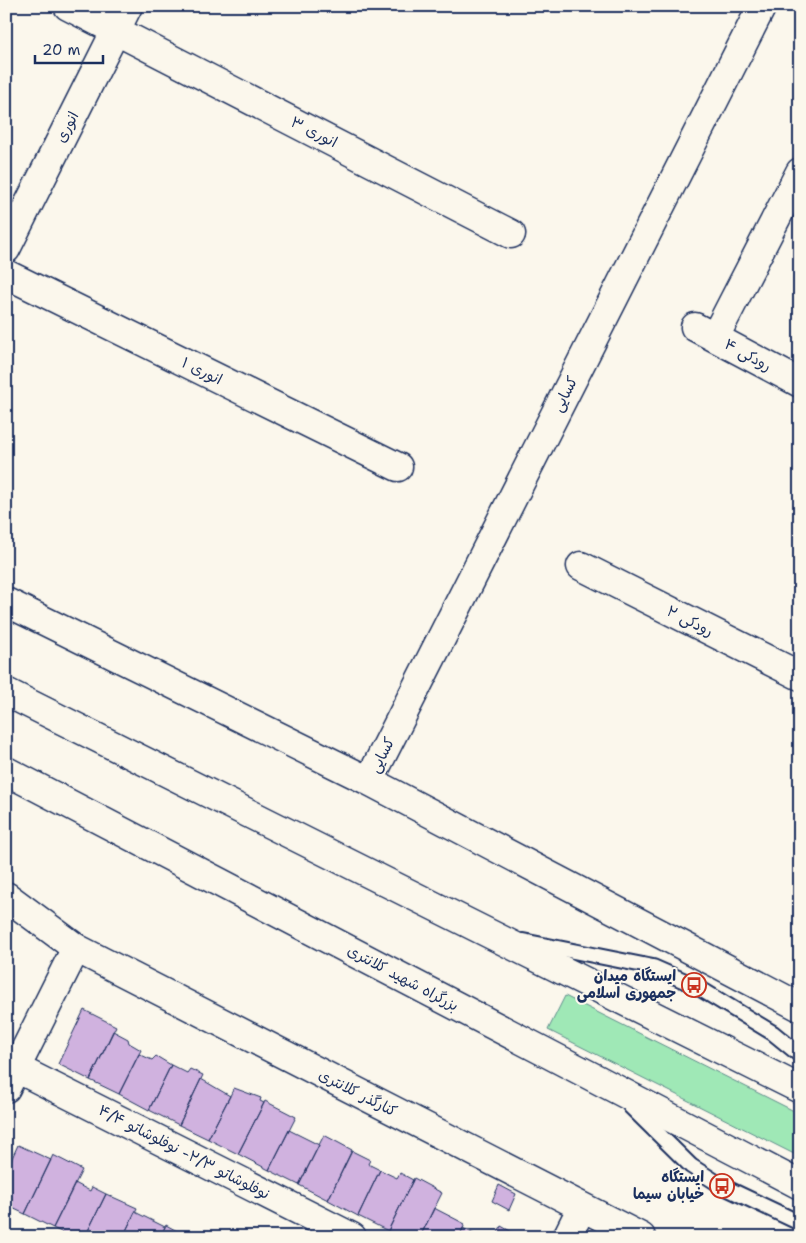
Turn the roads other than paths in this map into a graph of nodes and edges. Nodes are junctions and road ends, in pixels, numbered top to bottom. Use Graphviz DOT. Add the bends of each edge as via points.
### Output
graph roads {
  1 [pos="68,6"];
  2 [pos="762,6"];
  3 [pos="122,18"];
  4 [pos="800,172"];
  5 [pos="511,234"];
  6 [pos="6,249"];
  7 [pos="6,274"];
  8 [pos="800,383"];
  9 [pos="398,468"];
  10 [pos="581,566"];
  11 [pos="6,602"];
  12 [pos="800,676"];
  13 [pos="6,692"];
  14 [pos="6,771"];
  15 [pos="369,781"];
  16 [pos="6,896"];
  17 [pos="492,934"];
  18 [pos="76,948"];
  19 [pos="800,1007"];
  20 [pos="800,1054"];
  21 [pos="11,1078"];
  22 [pos="610,1086"];
  23 [pos="800,1089"];
  24 [pos="800,1185"];
  25 [pos="582,1207"];
  26 [pos="800,1223"];
  27 [pos="352,1237"];
  28 [pos="567,1237"];
  29 [pos="641,1237"];
  1 -- 3 [label="main road, انوری ۳"];
  2 -- 15 [label="main road, کسایی"];
  3 -- 5 [label="main road, انوری ۳"];
  3 -- 6 [label="main road, انوری"];
  4 -- 8 [label="main road, رودکی ۴" via="705,332"];
  7 -- 9 [label="main road, انوری ۱"];
  10 -- 12 [label="main road, رودکی ۲"];
  11 -- 15 [label="main road"];
  13 -- 17 [label="main road"];
  14 -- 22 [label="main road, بزرگراه شهید کلانتری"];
  15 -- 19 [label="main road"];
  16 -- 18 [label="main road, کنارگذر کلانتری"];
  17 -- 20 [label="lane" via="653,967 702,990 774,1033"];
  17 -- 23 [label="main road"];
  18 -- 21 [label="main road"];
  18 -- 25 [label="main road, کنارگذر کلانتری"];
  21 -- 27 [label="main road, نوفلوشاتو ۲/۳- نوفلوشاتو ۴/۴"];
  22 -- 24 [label="main road, بزرگراه شهید کلانتری"];
  22 -- 26 [label="lane" via="691,1166 722,1186"];
  25 -- 28 [label="main road"];
  25 -- 29 [label="main road, کنارگذر کلانتری"];
}
